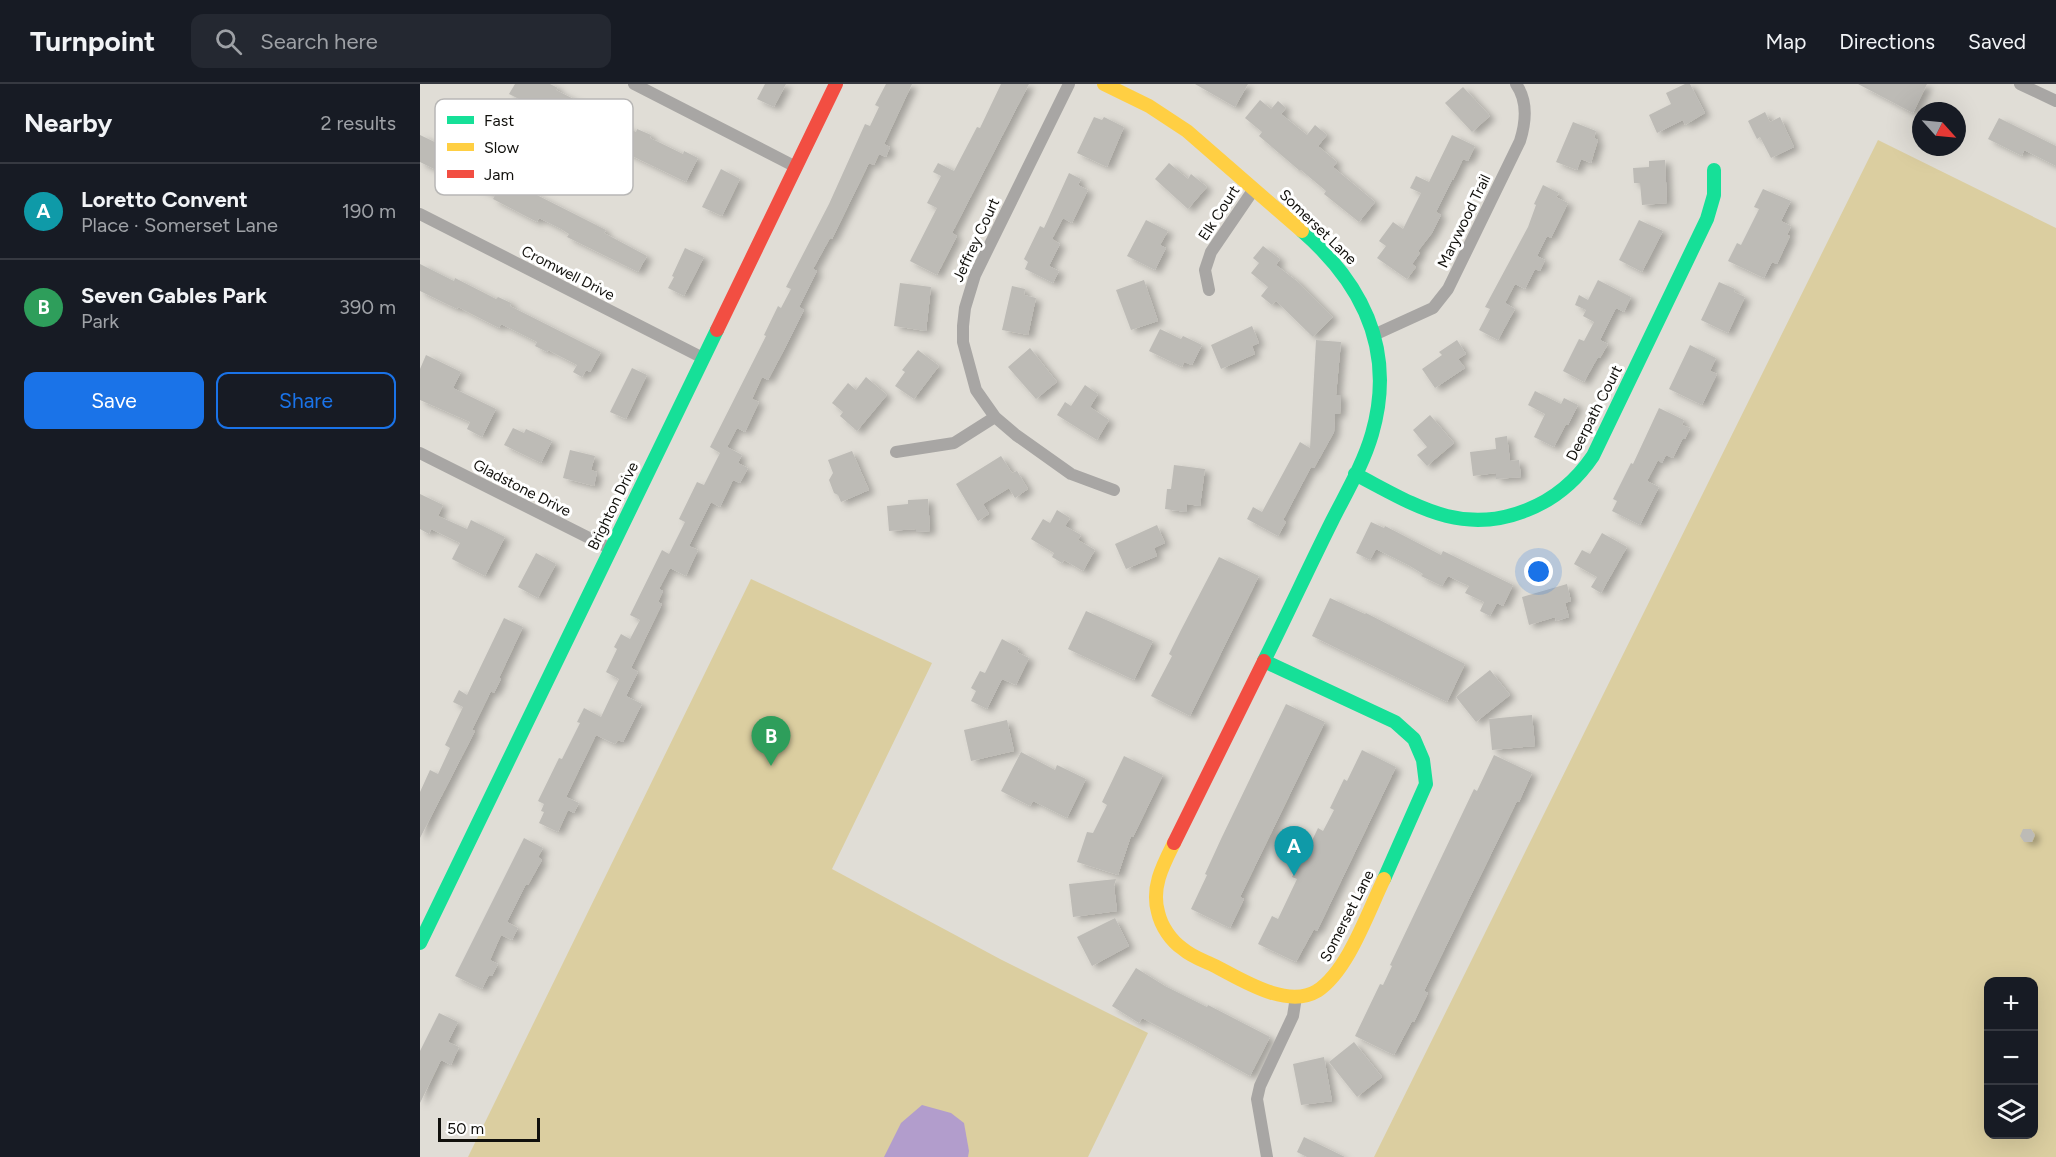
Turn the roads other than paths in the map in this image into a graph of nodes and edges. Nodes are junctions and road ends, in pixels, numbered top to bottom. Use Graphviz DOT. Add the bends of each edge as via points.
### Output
graph roads {
  1 [pos="634,84"];
  2 [pos="836,84"];
  3 [pos="1069,84"];
  4 [pos="1104,84"];
  5 [pos="1516,84"];
  6 [pos="2020,84"];
  7 [pos="2056,101"];
  8 [pos="796,166"];
  9 [pos="1714,171"];
  10 [pos="1254,189"];
  11 [pos="420,214"];
  12 [pos="1209,290"];
  13 [pos="1376,334"];
  14 [pos="703,358"];
  15 [pos="995,417"];
  16 [pos="896,452"];
  17 [pos="420,453"];
  18 [pos="1355,474"];
  19 [pos="1114,490"];
  20 [pos="610,549"];
  21 [pos="1264,662"];
  22 [pos="420,943"];
  23 [pos="1296,997"];
  24 [pos="1267,1157"];
  1 -- 8 [label="street"];
  2 -- 8 [label="street, Brighton Drive"];
  3 -- 15 [label="street, Jeffrey Court" via="975,275 964,308 963,342 976,390"];
  4 -- 10 [label="street, Somerset Lane" via="1169,117"];
  5 -- 13 [label="street, Marywood Trail" via="1523,94 1525,118 1520,141 1448,289 1433,308"];
  6 -- 7 [label="street"];
  8 -- 14 [label="street, Brighton Drive"];
  9 -- 18 [label="street, Deerpath Court" via="1712,208 1697,240 1593,456 1558,496 1542,506 1499,520 1463,521 1425,509"];
  10 -- 12 [label="street, Elk Court" via="1211,252 1205,270"];
  10 -- 13 [label="street, Somerset Lane" via="1339,267 1359,297"];
  11 -- 14 [label="street, Cromwell Drive"];
  13 -- 18 [label="street, Somerset Lane" via="1380,376 1377,416"];
  14 -- 20 [label="street, Brighton Drive"];
  15 -- 16 [label="street" via="954,443"];
  15 -- 19 [label="street, Jeffrey Court" via="1071,474"];
  17 -- 20 [label="street, Gladstone Drive"];
  18 -- 21 [label="street, Somerset Lane"];
  20 -- 22 [label="street, Brighton Drive"];
  21 -- 23 [label="street, Somerset Lane" via="1158,876 1155,897 1163,927 1183,950 1266,992"];
  21 -- 23 [label="street, Somerset Lane" via="1395,722 1414,739 1424,760 1426,784 1346,958 1334,978 1315,992"];
  23 -- 24 [label="street" via="1293,1016 1257,1099"];
}
